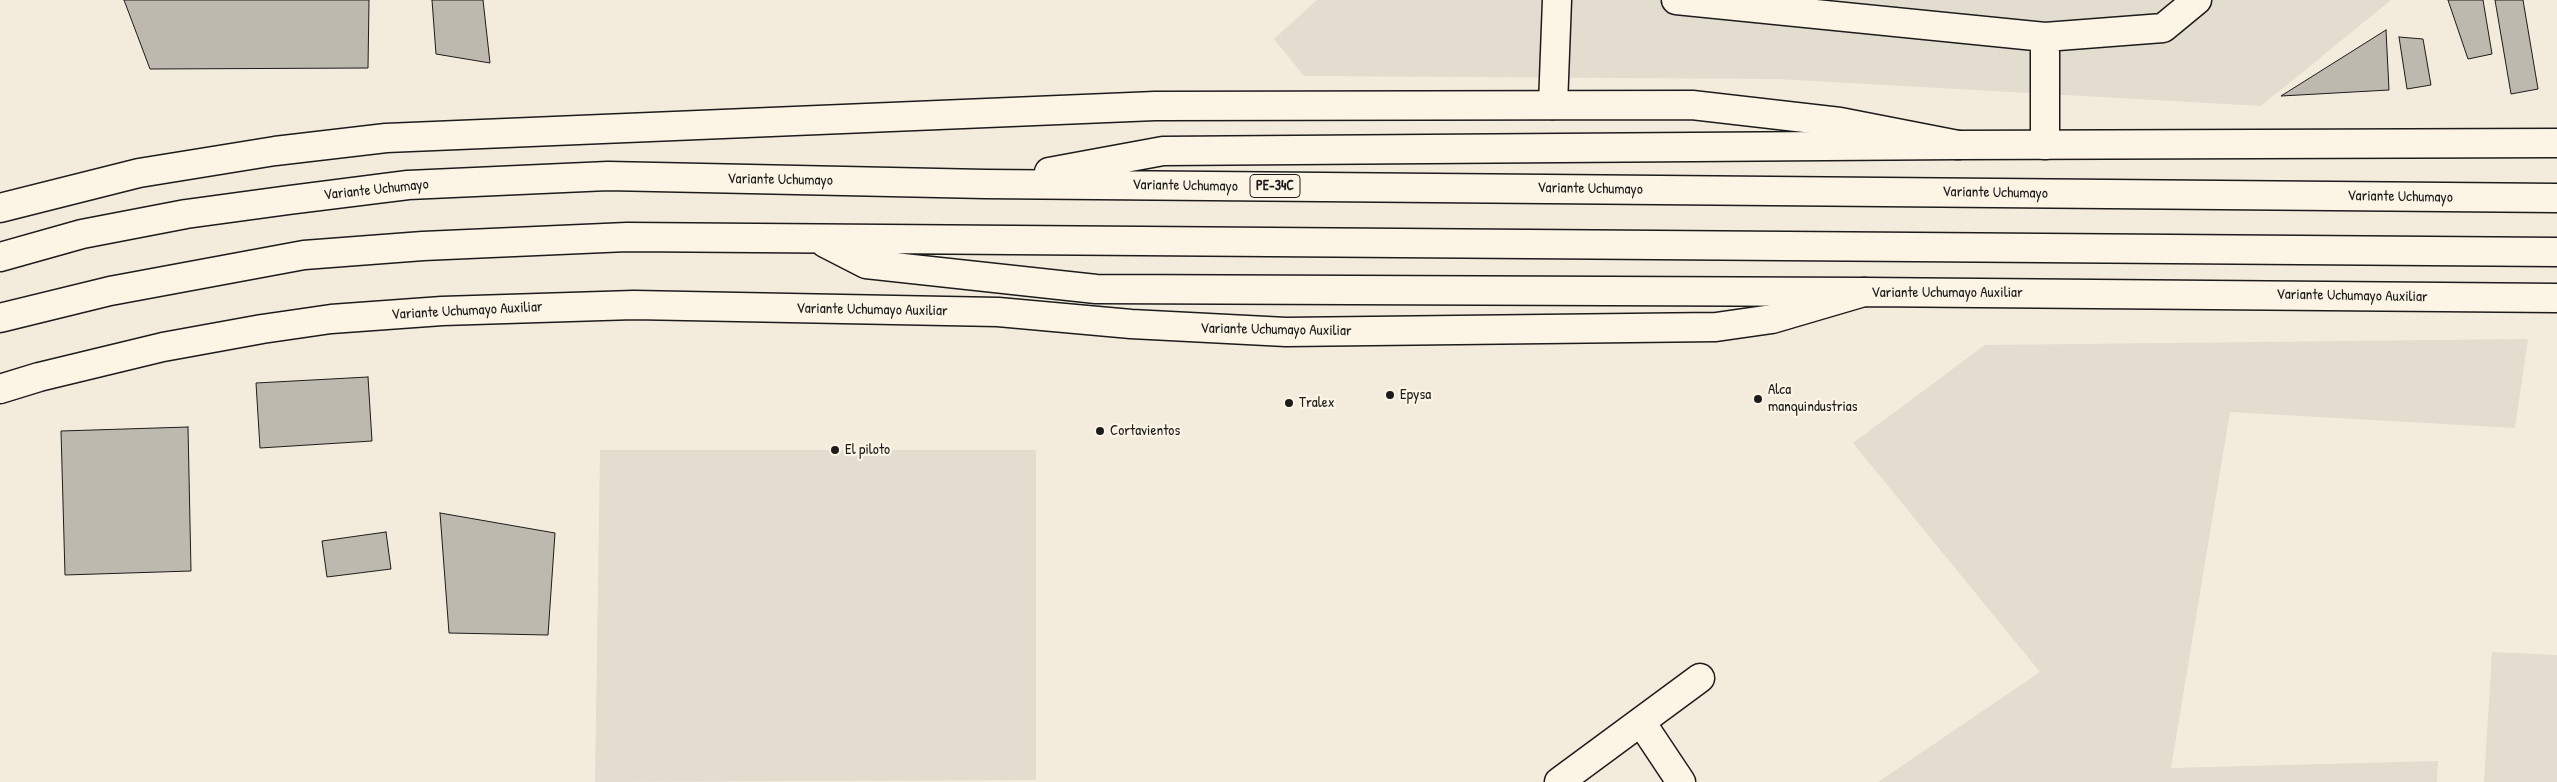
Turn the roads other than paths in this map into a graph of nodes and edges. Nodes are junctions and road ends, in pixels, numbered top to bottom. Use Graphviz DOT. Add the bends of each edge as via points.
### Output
graph roads {
  1 [pos="1557,0"];
  2 [pos="1676,0"];
  3 [pos="2197,0"];
  4 [pos="2045,37"];
  5 [pos="1554,105"];
  6 [pos="2557,143"];
  7 [pos="1958,145"];
  8 [pos="2045,145"];
  9 [pos="985,184"];
  10 [pos="2557,198"];
  11 [pos="0,208"];
  12 [pos="819,240"];
  13 [pos="2557,252"];
  14 [pos="0,257"];
  15 [pos="1864,292"];
  16 [pos="2557,298"];
  17 [pos="0,318"];
  18 [pos="0,389"];
  19 [pos="1700,678"];
  20 [pos="1641,722"];
  21 [pos="1559,782"];
  22 [pos="1681,782"];
  1 -- 5 [label="main road"];
  2 -- 4 [label="main road"];
  3 -- 4 [label="main road" via="2163,28"];
  4 -- 8 [label="main road"];
  5 -- 7 [label="main road" via="1692,105 1840,122"];
  5 -- 11 [label="main road" via="1155,106 386,138 138,173"];
  6 -- 8 [label="main road"];
  7 -- 8 [label="main road"];
  7 -- 9 [label="main road" via="1163,151"];
  9 -- 10 [label="main road, Variante Uchumayo / PE-34C"];
  9 -- 14 [label="main road, Variante Uchumayo / PE-34C" via="608,176 408,185 186,214 82,234"];
  12 -- 13 [label="main road"];
  12 -- 15 [label="main road" via="866,264 1096,289"];
  12 -- 17 [label="main road" via="627,237 304,255 110,291"];
  15 -- 16 [label="main road, Variante Uchumayo Auxiliar"];
  15 -- 18 [label="main road, Variante Uchumayo Auxiliar" via="1772,319 1716,327 1555,330 1286,332 1132,324 998,312 644,306 442,310 331,319 262,329 163,348"];
  19 -- 20 [label="main road"];
  20 -- 21 [label="main road"];
  20 -- 22 [label="main road"];
}
